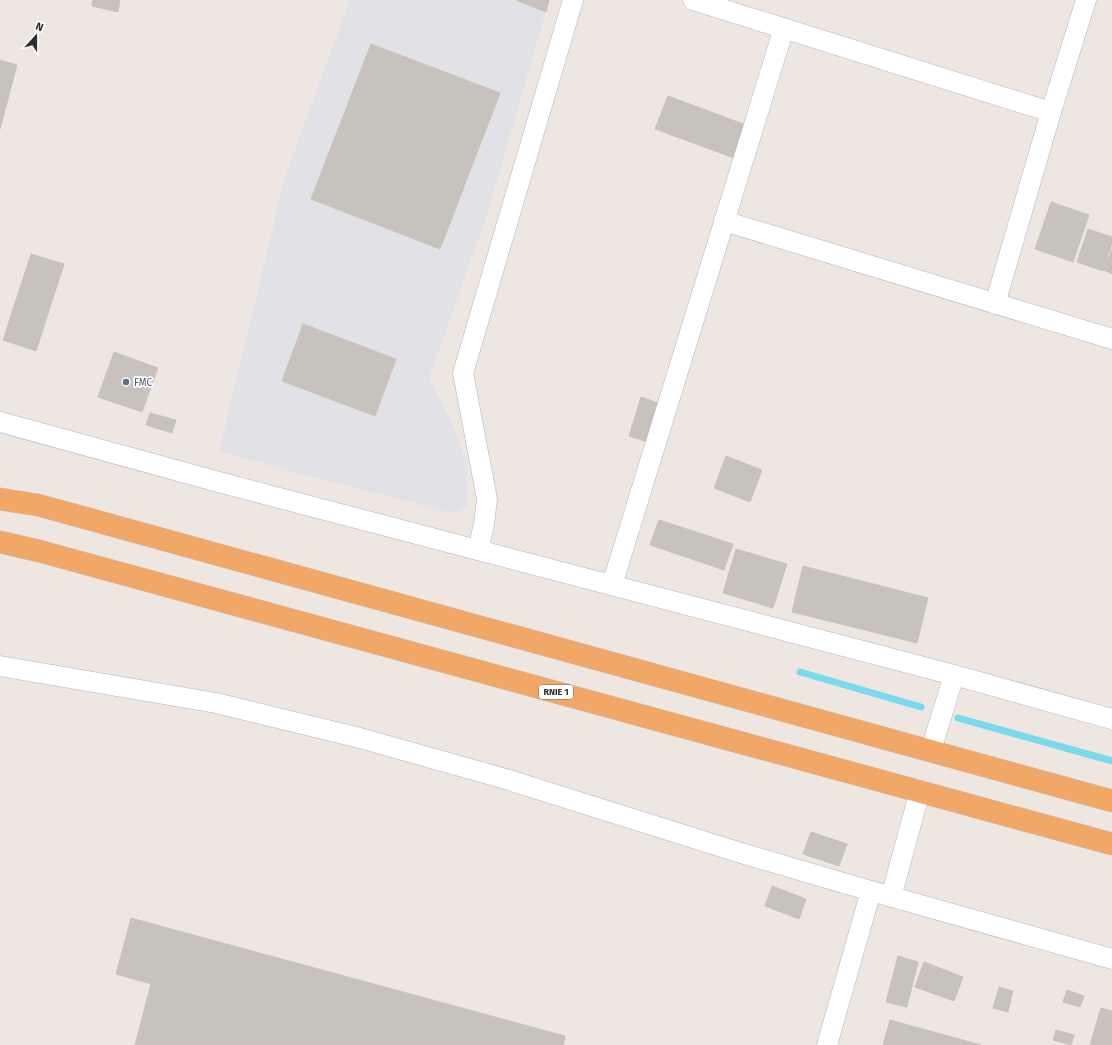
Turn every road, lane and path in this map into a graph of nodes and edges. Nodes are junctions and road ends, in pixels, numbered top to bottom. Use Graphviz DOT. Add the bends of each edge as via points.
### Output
graph roads {
  1 [pos="573,0"];
  2 [pos="693,0"];
  3 [pos="1086,0"];
  4 [pos="784,28"];
  5 [pos="1051,112"];
  6 [pos="724,221"];
  7 [pos="995,304"];
  8 [pos="1112,339"];
  9 [pos="0,422"];
  10 [pos="0,499"];
  11 [pos="0,542"];
  12 [pos="478,550"];
  13 [pos="612,585"];
  14 [pos="0,666"];
  15 [pos="954,674"];
  16 [pos="1112,719"];
  17 [pos="931,750"];
  18 [pos="920,791"];
  19 [pos="1112,800"];
  20 [pos="1112,844"];
  21 [pos="871,891"];
  22 [pos="891,897"];
  23 [pos="1112,959"];
  24 [pos="828,1045"];
  1 -- 12 [label="street" via="463,373 487,499"];
  2 -- 4 [label="street"];
  3 -- 5 [label="street"];
  4 -- 5 [label="street"];
  4 -- 6 [label="street"];
  5 -- 7 [label="street"];
  6 -- 7 [label="street"];
  6 -- 13 [label="street"];
  7 -- 8 [label="street"];
  9 -- 12 [label="street"];
  10 -- 17 [label="highway" via="38,505"];
  11 -- 18 [label="highway, RNIE 1"];
  12 -- 13 [label="street"];
  13 -- 15 [label="street"];
  14 -- 21 [label="street" via="216,703 360,738 509,780"];
  15 -- 16 [label="street"];
  15 -- 17 [label="street"];
  17 -- 19 [label="highway"];
  18 -- 20 [label="highway, RNIE 1"];
  18 -- 22 [label="street"];
  21 -- 22 [label="street"];
  21 -- 24 [label="street"];
  22 -- 23 [label="street"];
}
